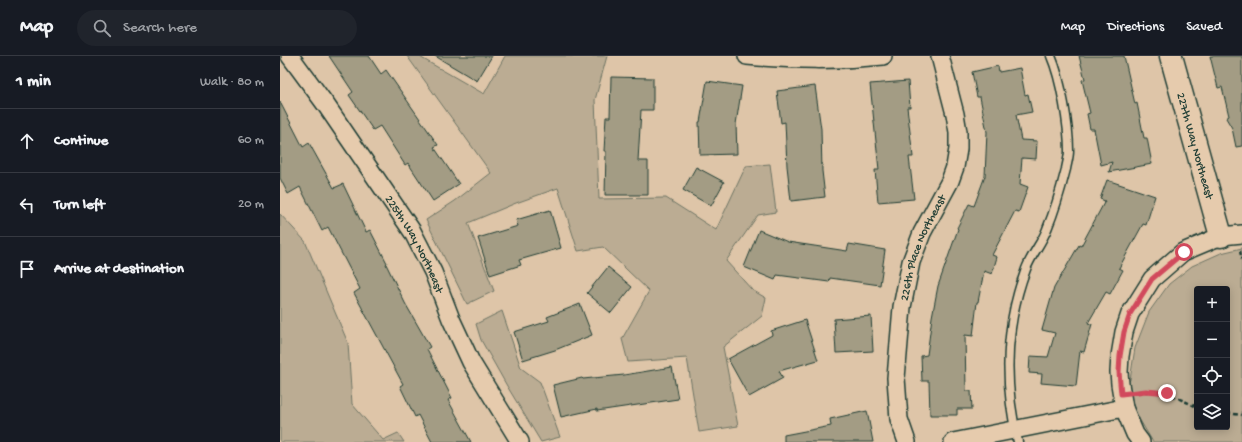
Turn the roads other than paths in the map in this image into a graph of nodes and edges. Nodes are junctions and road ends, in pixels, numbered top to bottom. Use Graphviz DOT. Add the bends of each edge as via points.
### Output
graph roads {
  1 [pos="290,56"];
  2 [pos="747,56"];
  3 [pos="884,56"];
  4 [pos="940,56"];
  5 [pos="1051,56"];
  6 [pos="1171,56"];
  7 [pos="1232,235"];
  8 [pos="1123,401"];
  9 [pos="1016,436"];
  10 [pos="520,442"];
  11 [pos="907,442"];
  12 [pos="953,442"];
  13 [pos="1141,442"];
  1 -- 10 [label="street, 225th Way Northeast" via="335,117 412,231 433,272 471,362"];
  2 -- 3 [label="street" via="823,60"];
  4 -- 11 [label="street, 226th Place Northeast" via="955,114 958,150 950,181 922,233 911,262 902,307 896,378 899,419"];
  5 -- 9 [label="lane" via="1056,68 1066,119 1069,152 1062,187 1047,230 1026,268 1015,306 1009,344 1008,387"];
  6 -- 7 [label="street, 227th Way Northeast"];
  7 -- 8 [label="street" via="1184,252 1152,279 1130,314 1124,332 1119,372"];
  8 -- 9 [label="street"];
  8 -- 13 [label="street" via="1135,434"];
  9 -- 12 [label="street"];
}
